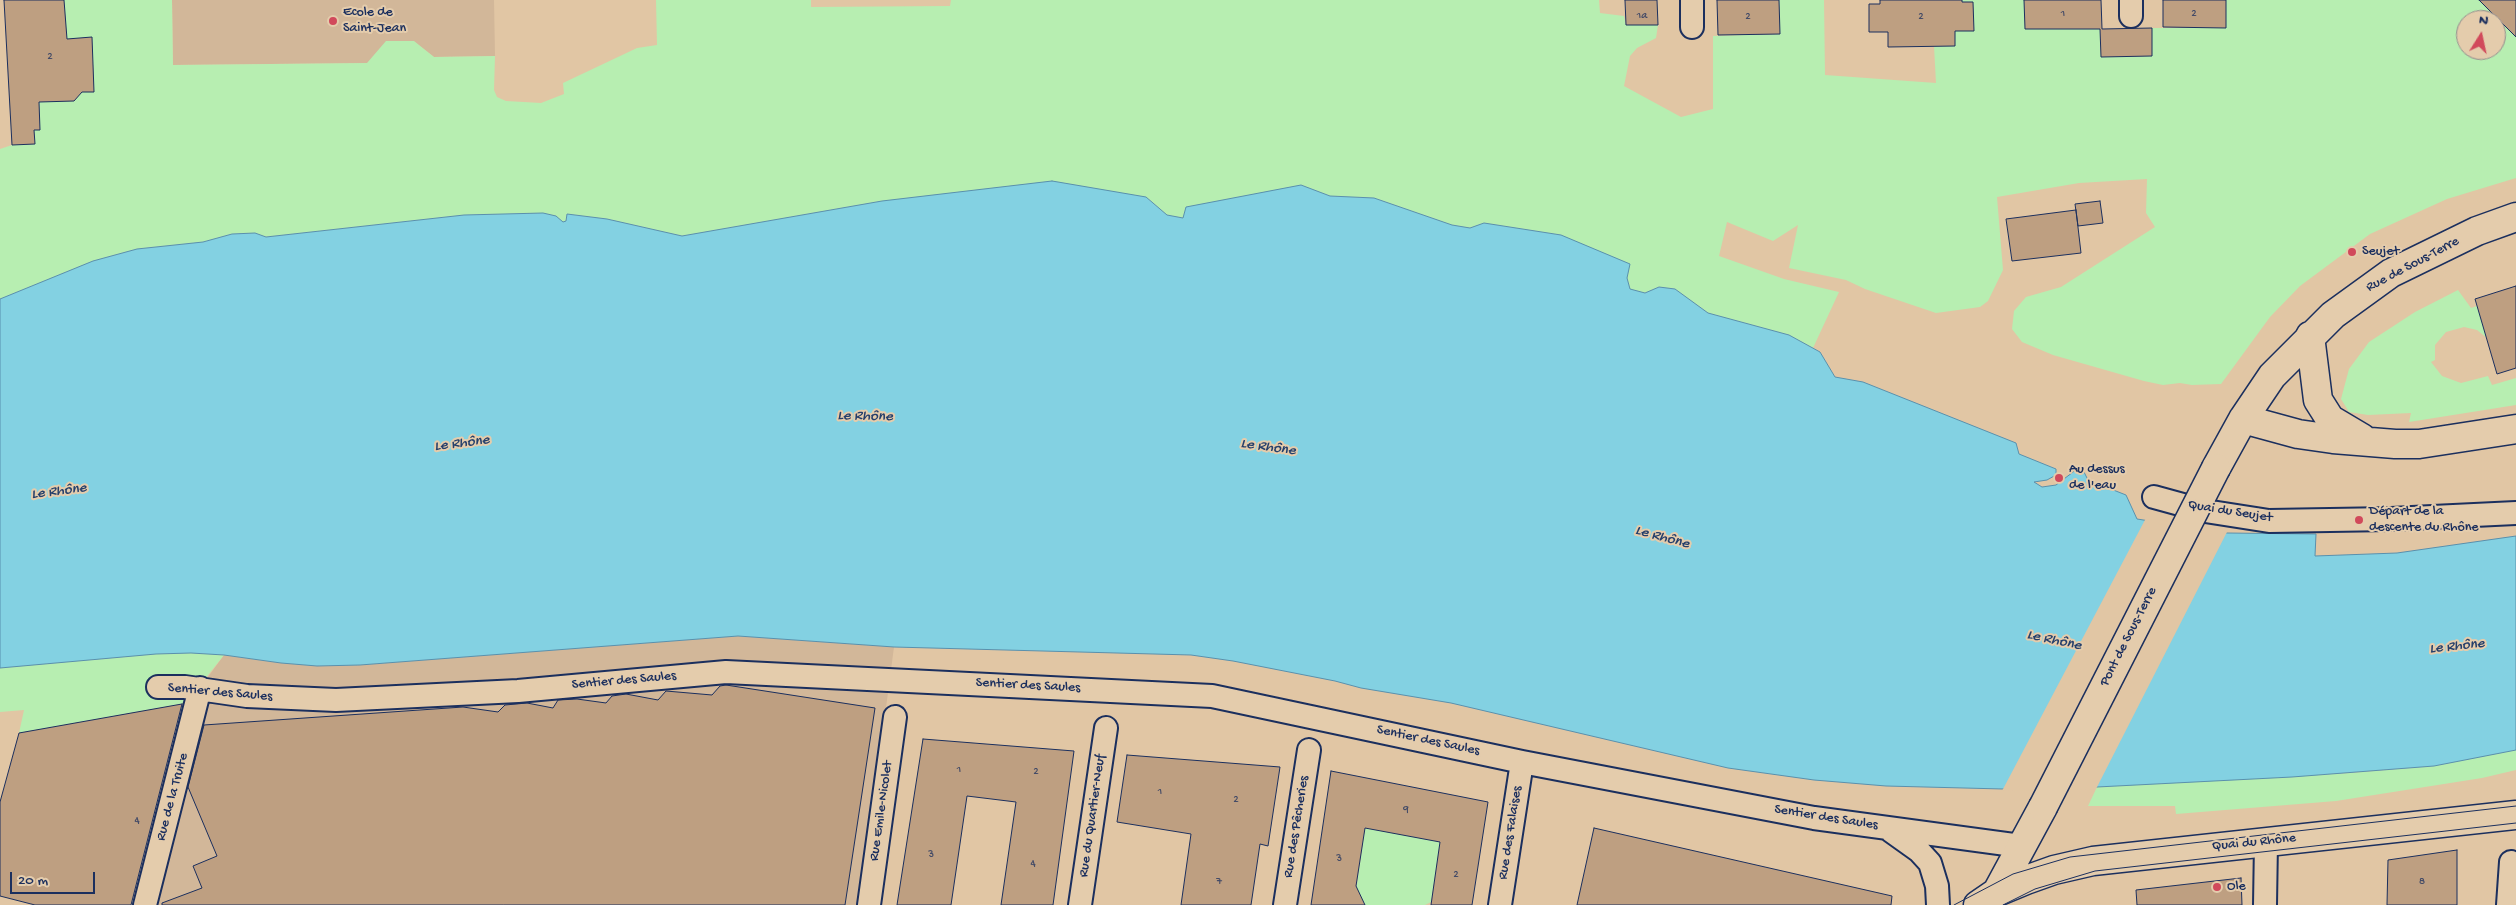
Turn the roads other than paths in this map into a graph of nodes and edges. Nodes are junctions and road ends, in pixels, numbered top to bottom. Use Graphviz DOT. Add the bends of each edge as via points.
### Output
graph roads {
  1 [pos="1692,0"];
  2 [pos="1692,27"];
  3 [pos="2516,217"];
  4 [pos="2310,336"];
  5 [pos="2243,419"];
  6 [pos="2516,429"];
  7 [pos="2370,442"];
  8 [pos="2154,497"];
  9 [pos="2516,513"];
  10 [pos="158,687"];
  11 [pos="200,688"];
  12 [pos="895,717"];
  13 [pos="1106,728"];
  14 [pos="1309,750"];
  15 [pos="1522,762"];
  16 [pos="2516,815"];
  17 [pos="1888,828"];
  18 [pos="2266,842"];
  19 [pos="2021,846"];
  20 [pos="2511,862"];
  21 [pos="1988,899"];
  22 [pos="145,905"];
  23 [pos="869,905"];
  24 [pos="1080,905"];
  25 [pos="1286,905"];
  26 [pos="1500,905"];
  27 [pos="1938,905"];
  28 [pos="2265,905"];
  29 [pos="2508,905"];
  1 -- 2 [label="street"];
  3 -- 4 [label="street, Rue de Sous-Terre" via="2477,231 2391,273 2352,300"];
  4 -- 5 [label="street, Rue de Sous-Terre" via="2272,376"];
  4 -- 7 [label="street" via="2318,400 2330,419"];
  5 -- 7 [label="street" via="2298,434"];
  5 -- 19 [label="street, Pont de Sous-Terre, bridge"];
  6 -- 7 [label="street" via="2419,444"];
  8 -- 9 [label="street, Quai du Seujet" via="2205,511 2269,521"];
  10 -- 11 [label="street, Sentier des Saules"];
  11 -- 15 [label="street, Sentier des Saules" via="247,696 336,700 518,691 726,672 1212,696"];
  11 -- 22 [label="street, Rue de la Truite"];
  12 -- 23 [label="street, Rue Emile-Nicolet"];
  13 -- 24 [label="street, Rue du Quartier-Neuf"];
  14 -- 25 [label="street, Rue des Pêcheries"];
  15 -- 17 [label="street, Sentier des Saules" via="1814,818"];
  15 -- 26 [label="street, Rue des Falaises"];
  16 -- 18 [label="street, Quai du Rhône"];
  17 -- 19 [label="street, Sentier des Saules"];
  17 -- 27 [label="street, Sentier des Saules" via="1930,863 1937,886"];
  18 -- 21 [label="street, Quai du Rhône" via="2093,861 2054,870"];
  18 -- 28 [label="street"];
  19 -- 21 [label="street, Pont de Sous-Terre"];
  20 -- 29 [label="street"];
}
